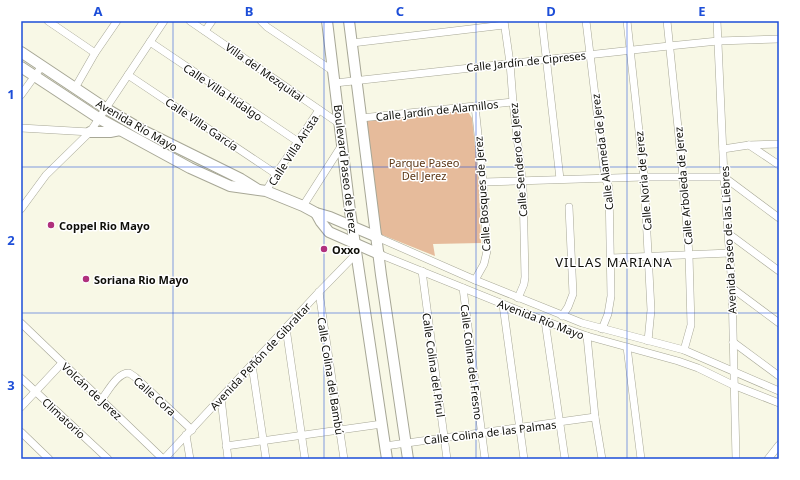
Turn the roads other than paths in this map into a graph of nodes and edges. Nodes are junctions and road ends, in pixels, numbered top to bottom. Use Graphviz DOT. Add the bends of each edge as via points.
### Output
graph roads {
  1 [pos="48,21"];
  2 [pos="117,21"];
  3 [pos="164,21"];
  4 [pos="190,21"];
  5 [pos="212,21"];
  6 [pos="261,21"];
  7 [pos="327,21"];
  8 [pos="349,21"];
  9 [pos="542,21"];
  10 [pos="586,21"];
  11 [pos="627,21"];
  12 [pos="667,21"];
  13 [pos="717,21"];
  14 [pos="504,23"];
  15 [pos="205,31"];
  16 [pos="779,39"];
  17 [pos="718,41"];
  18 [pos="150,42"];
  19 [pos="352,43"];
  20 [pos="669,46"];
  21 [pos="630,51"];
  22 [pos="21,52"];
  23 [pos="95,53"];
  24 [pos="590,54"];
  25 [pos="546,58"];
  26 [pos="510,63"];
  27 [pos="42,66"];
  28 [pos="21,67"];
  29 [pos="333,71"];
  30 [pos="128,75"];
  31 [pos="34,76"];
  32 [pos="356,80"];
  33 [pos="335,83"];
  34 [pos="75,88"];
  35 [pos="21,95"];
  36 [pos="513,102"];
  37 [pos="475,106"];
  38 [pos="106,109"];
  39 [pos="319,110"];
  40 [pos="361,118"];
  41 [pos="100,119"];
  42 [pos="340,124"];
  43 [pos="21,128"];
  44 [pos="120,130"];
  45 [pos="90,132"];
  46 [pos="297,141"];
  47 [pos="779,144"];
  48 [pos="342,145"];
  49 [pos="749,145"];
  50 [pos="723,149"];
  51 [pos="779,165"];
  52 [pos="276,174"];
  53 [pos="683,176"];
  54 [pos="724,176"];
  55 [pos="644,177"];
  56 [pos="605,178"];
  57 [pos="560,180"];
  58 [pos="522,181"];
  59 [pos="483,182"];
  60 [pos="262,190"];
  61 [pos="303,206"];
  62 [pos="569,207"];
  63 [pos="21,209"];
  64 [pos="316,213"];
  65 [pos="779,218"];
  66 [pos="353,226"];
  67 [pos="728,234"];
  68 [pos="377,237"];
  69 [pos="355,243"];
  70 [pos="730,253"];
  71 [pos="356,254"];
  72 [pos="379,254"];
  73 [pos="689,255"];
  74 [pos="649,256"];
  75 [pos="611,258"];
  76 [pos="422,271"];
  77 [pos="779,271"];
  78 [pos="475,280"];
  79 [pos="463,288"];
  80 [pos="732,288"];
  81 [pos="319,292"];
  82 [pos="518,298"];
  83 [pos="503,305"];
  84 [pos="562,316"];
  85 [pos="545,321"];
  86 [pos="21,323"];
  87 [pos="779,323"];
  88 [pos="286,328"];
  89 [pos="602,329"];
  90 [pos="587,336"];
  91 [pos="648,341"];
  92 [pos="733,342"];
  93 [pos="627,347"];
  94 [pos="684,350"];
  95 [pos="62,362"];
  96 [pos="252,365"];
  97 [pos="733,371"];
  98 [pos="779,376"];
  99 [pos="21,378"];
  100 [pos="733,385"];
  101 [pos="36,391"];
  102 [pos="779,391"];
  103 [pos="221,398"];
  104 [pos="102,399"];
  105 [pos="779,403"];
  106 [pos="21,407"];
  107 [pos="595,417"];
  108 [pos="560,423"];
  109 [pos="382,424"];
  110 [pos="519,427"];
  111 [pos="340,430"];
  112 [pos="21,432"];
  113 [pos="189,432"];
  114 [pos="481,433"];
  115 [pos="302,436"];
  116 [pos="444,438"];
  117 [pos="264,441"];
  118 [pos="406,443"];
  119 [pos="779,445"];
  120 [pos="226,446"];
  121 [pos="385,446"];
  122 [pos="49,459"];
  123 [pos="108,459"];
  124 [pos="164,459"];
  125 [pos="190,459"];
  126 [pos="228,459"];
  127 [pos="266,459"];
  128 [pos="305,459"];
  129 [pos="344,459"];
  130 [pos="387,459"];
  131 [pos="408,459"];
  132 [pos="448,459"];
  133 [pos="485,459"];
  134 [pos="524,459"];
  135 [pos="565,459"];
  136 [pos="602,459"];
  137 [pos="641,459"];
  138 [pos="736,459"];
  139 [pos="768,459"];
  1 -- 23 [label="street"];
  2 -- 23 [label="street"];
  3 -- 18 [label="street"];
  4 -- 15 [label="street, Villa del Mezquital"];
  5 -- 15 [label="street"];
  6 -- 29 [label="street" via="266,27"];
  7 -- 29 [label="main road, Boulevard Paseo de Jerez"];
  8 -- 19 [label="main road, Boulevard Paseo de Jerez"];
  9 -- 25 [label="street"];
  10 -- 24 [label="street, Calle Alameda de Jerez"];
  11 -- 21 [label="street, Calle Noria de Jerez"];
  12 -- 20 [label="street, Calle Arboleda de Jerez"];
  13 -- 17 [label="street, Avenida Paseo de las Liebres"];
  14 -- 19 [label="street"];
  14 -- 26 [label="street, Calle Sendero de Jerez"];
  15 -- 39 [label="street, Villa del Mezquital"];
  16 -- 17 [label="street, Calle Jardín de Cipreses"];
  17 -- 20 [label="street, Calle Jardín de Cipreses"];
  17 -- 50 [label="street, Avenida Paseo de las Liebres"];
  18 -- 30 [label="street"];
  18 -- 46 [label="street, Calle Villa Hidalgo"];
  19 -- 32 [label="main road, Boulevard Paseo de Jerez"];
  20 -- 21 [label="street, Calle Jardín de Cipreses"];
  20 -- 53 [label="street, Calle Arboleda de Jerez"];
  21 -- 24 [label="street, Calle Jardín de Cipreses"];
  21 -- 55 [label="street, Calle Noria de Jerez"];
  22 -- 27 [label="main road, Avenida Río Mayo"];
  23 -- 34 [label="street"];
  24 -- 25 [label="street, Calle Jardín de Cipreses"];
  24 -- 56 [label="street, Calle Alameda de Jerez"];
  25 -- 26 [label="street, Calle Jardín de Cipreses"];
  25 -- 57 [label="street"];
  26 -- 32 [label="street, Calle Jardín de Cipreses"];
  26 -- 36 [label="street, Calle Sendero de Jerez"];
  27 -- 31 [label="street"];
  27 -- 34 [label="main road, Avenida Río Mayo"];
  28 -- 31 [label="main road, Avenida Río Mayo"];
  29 -- 33 [label="main road, Boulevard Paseo de Jerez"];
  30 -- 38 [label="street"];
  30 -- 52 [label="street, Calle Villa García"];
  31 -- 35 [label="street"];
  31 -- 41 [label="main road, Avenida Río Mayo"];
  32 -- 33 [label="street, Calle Jardín de Cipreses"];
  32 -- 40 [label="main road, Boulevard Paseo de Jerez"];
  33 -- 42 [label="main road, Boulevard Paseo de Jerez"];
  34 -- 38 [label="main road, Avenida Río Mayo"];
  36 -- 37 [label="street, Calle Jardín de Alamillos"];
  36 -- 58 [label="street, Calle Sendero de Jerez"];
  37 -- 40 [label="street, Calle Jardín de Alamillos"];
  37 -- 59 [label="street, Calle Bosques de Jerez"];
  38 -- 41 [label="street"];
  38 -- 60 [label="main road, Avenida Río Mayo" via="144,131"];
  39 -- 42 [label="street, Villa del Mezquital"];
  39 -- 46 [label="street, Calle Villa Arista"];
  40 -- 68 [label="main road, Boulevard Paseo de Jerez"];
  41 -- 44 [label="main road, Avenida Río Mayo"];
  41 -- 45 [label="street"];
  42 -- 48 [label="main road, Boulevard Paseo de Jerez"];
  43 -- 45 [label="street"];
  44 -- 45 [label="main road"];
  44 -- 60 [label="main road, Avenida Río Mayo" via="214,180 230,186"];
  45 -- 63 [label="street" via="46,175"];
  46 -- 52 [label="street, Calle Villa Arista"];
  47 -- 49 [label="street"];
  48 -- 61 [label="street"];
  48 -- 66 [label="main road, Boulevard Paseo de Jerez"];
  49 -- 50 [label="street"];
  49 -- 51 [label="street"];
  50 -- 54 [label="street, Avenida Paseo de las Liebres"];
  52 -- 60 [label="street, Calle Villa Arista"];
  53 -- 54 [label="street"];
  53 -- 55 [label="street"];
  53 -- 73 [label="street, Calle Arboleda de Jerez"];
  54 -- 65 [label="street"];
  54 -- 67 [label="street, Avenida Paseo de las Liebres"];
  55 -- 56 [label="street"];
  55 -- 74 [label="street, Calle Noria de Jerez"];
  56 -- 57 [label="street"];
  56 -- 75 [label="street, Calle Alameda de Jerez" via="608,187"];
  57 -- 58 [label="street"];
  58 -- 59 [label="street"];
  58 -- 82 [label="street, Calle Sendero de Jerez" via="526,277"];
  59 -- 78 [label="street, Calle Bosques de Jerez" via="487,251 484,264"];
  60 -- 61 [label="main road, Avenida Río Mayo"];
  61 -- 64 [label="main road, Avenida Río Mayo"];
  62 -- 84 [label="street" via="573,294"];
  64 -- 66 [label="main road, Avenida Río Mayo"];
  64 -- 69 [label="main road, Avenida Río Mayo" via="329,232"];
  66 -- 68 [label="main road, Avenida Río Mayo"];
  66 -- 69 [label="main road, Boulevard Paseo de Jerez"];
  67 -- 70 [label="street, Avenida Paseo de las Liebres"];
  67 -- 77 [label="street"];
  68 -- 72 [label="main road, Boulevard Paseo de Jerez"];
  68 -- 78 [label="street, Avenida Río Mayo"];
  69 -- 71 [label="main road, Boulevard Paseo de Jerez"];
  69 -- 72 [label="main road, Avenida Río Mayo"];
  70 -- 73 [label="street"];
  70 -- 80 [label="street, Avenida Paseo de las Liebres"];
  71 -- 81 [label="street, Avenida Peñón de Gibraltar"];
  71 -- 109 [label="main road, Boulevard Paseo de Jerez"];
  72 -- 76 [label="street, Avenida Río Mayo"];
  72 -- 118 [label="main road, Boulevard Paseo de Jerez"];
  73 -- 74 [label="street"];
  73 -- 94 [label="street, Calle Arboleda de Jerez" via="691,320"];
  74 -- 75 [label="street"];
  74 -- 91 [label="street, Calle Noria de Jerez" via="651,310"];
  75 -- 89 [label="street, Calle Alameda de Jerez" via="610,305"];
  76 -- 79 [label="street, Avenida Río Mayo"];
  76 -- 116 [label="street, Calle Colina del Pirul"];
  78 -- 82 [label="street, Avenida Río Mayo"];
  79 -- 83 [label="street, Avenida Río Mayo"];
  79 -- 114 [label="street, Calle Colina del Fresno"];
  80 -- 87 [label="street"];
  80 -- 92 [label="street, Avenida Paseo de las Liebres"];
  81 -- 88 [label="street, Avenida Peñón de Gibraltar"];
  81 -- 111 [label="street, Calle Colina del Bambú"];
  82 -- 84 [label="street, Avenida Río Mayo"];
  83 -- 85 [label="street, Avenida Río Mayo"];
  83 -- 110 [label="street"];
  84 -- 89 [label="street, Avenida Río Mayo"];
  85 -- 90 [label="street, Avenida Río Mayo"];
  85 -- 108 [label="street"];
  86 -- 95 [label="street, Volcán de Jerez"];
  88 -- 96 [label="street, Avenida Peñón de Gibraltar"];
  88 -- 115 [label="street"];
  89 -- 91 [label="street, Avenida Río Mayo"];
  90 -- 93 [label="street, Avenida Río Mayo"];
  90 -- 107 [label="street"];
  91 -- 94 [label="street, Avenida Río Mayo"];
  92 -- 97 [label="street, Avenida Paseo de las Liebres"];
  92 -- 98 [label="street"];
  93 -- 100 [label="street, Avenida Río Mayo" via="698,368"];
  93 -- 137 [label="street"];
  94 -- 97 [label="street, Avenida Río Mayo"];
  95 -- 101 [label="street"];
  95 -- 104 [label="street, Volcán de Jerez"];
  96 -- 103 [label="street, Avenida Peñón de Gibraltar"];
  96 -- 117 [label="street"];
  97 -- 100 [label="street, Avenida Paseo de las Liebres"];
  97 -- 102 [label="street, Avenida Río Mayo"];
  99 -- 101 [label="street, Climatorio"];
  100 -- 105 [label="street, Avenida Río Mayo"];
  100 -- 138 [label="street, Avenida Paseo de las Liebres"];
  101 -- 106 [label="street"];
  101 -- 123 [label="street, Climatorio"];
  103 -- 113 [label="street, Avenida Peñón de Gibraltar"];
  103 -- 120 [label="street"];
  104 -- 113 [label="street, Calle Cora" via="117,380 129,373"];
  104 -- 124 [label="street, Volcán de Jerez"];
  107 -- 108 [label="street, Calle Colina de las Palmas"];
  107 -- 136 [label="street"];
  108 -- 110 [label="street, Calle Colina de las Palmas"];
  108 -- 135 [label="street"];
  109 -- 111 [label="street"];
  109 -- 121 [label="main road, Boulevard Paseo de Jerez"];
  110 -- 114 [label="street, Calle Colina de las Palmas"];
  110 -- 134 [label="street"];
  111 -- 115 [label="street"];
  111 -- 129 [label="street, Calle Colina del Bambú"];
  112 -- 122 [label="street"];
  113 -- 124 [label="street, Avenida Peñón de Gibraltar"];
  113 -- 125 [label="street"];
  114 -- 116 [label="street, Calle Colina de las Palmas"];
  114 -- 133 [label="street, Calle Colina del Fresno"];
  115 -- 117 [label="street"];
  115 -- 128 [label="street"];
  116 -- 118 [label="street, Calle Colina de las Palmas"];
  116 -- 132 [label="street, Calle Colina del Pirul"];
  117 -- 120 [label="street"];
  117 -- 127 [label="street"];
  118 -- 121 [label="street, Calle Colina de las Palmas"];
  118 -- 131 [label="main road, Boulevard Paseo de Jerez"];
  119 -- 139 [label="street"];
  120 -- 126 [label="street"];
  121 -- 130 [label="main road, Boulevard Paseo de Jerez"];
}
